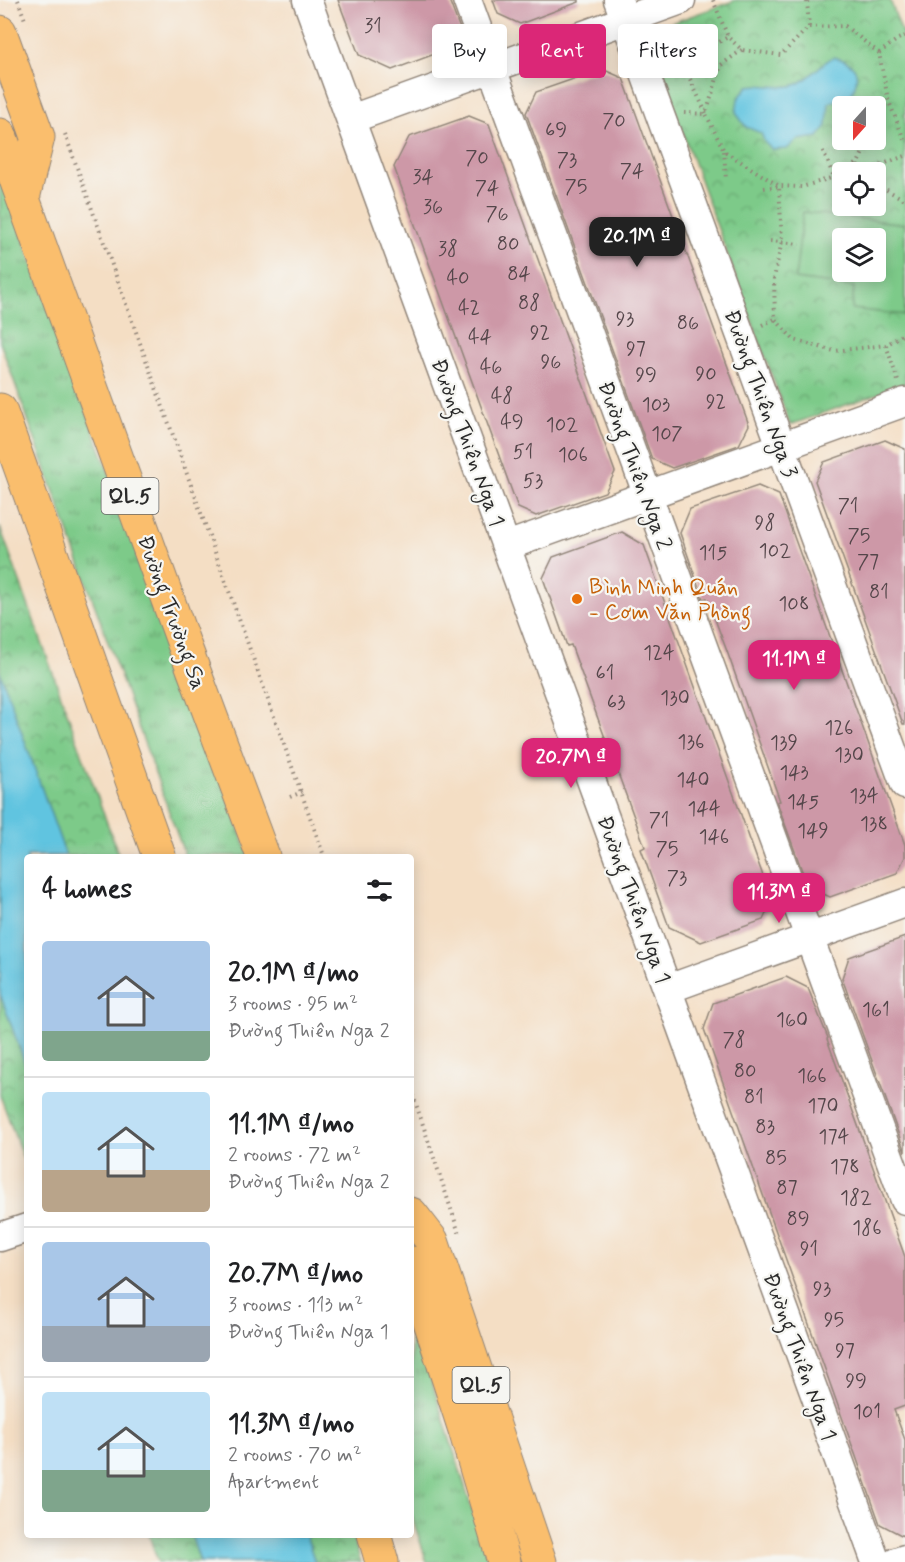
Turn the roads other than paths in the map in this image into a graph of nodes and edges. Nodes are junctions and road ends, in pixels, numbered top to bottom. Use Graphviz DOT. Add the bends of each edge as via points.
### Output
graph roads {
  1 [pos="307,0"];
  2 [pos="467,0"];
  3 [pos="681,0"];
  4 [pos="622,10"];
  5 [pos="476,24"];
  6 [pos="13,27"];
  7 [pos="507,62"];
  8 [pos="467,78"];
  9 [pos="495,78"];
  10 [pos="351,119"];
  11 [pos="0,135"];
  12 [pos="23,198"];
  13 [pos="903,396"];
  14 [pos="0,410"];
  15 [pos="782,447"];
  16 [pos="0,476"];
  17 [pos="648,495"];
  18 [pos="507,546"];
  19 [pos="55,565"];
  20 [pos="905,785"];
  21 [pos="158,854"];
  22 [pos="262,854"];
  23 [pos="905,903"];
  24 [pos="809,938"];
  25 [pos="668,989"];
  26 [pos="905,1200"];
  27 [pos="414,1218"];
  28 [pos="24,1229"];
  29 [pos="0,1237"];
  30 [pos="414,1272"];
  31 [pos="375,1538"];
  32 [pos="395,1538"];
  33 [pos="905,1559"];
  34 [pos="382,1562"];
  35 [pos="402,1562"];
  36 [pos="504,1562"];
  37 [pos="540,1562"];
  38 [pos="876,1562"];
  39 [pos="896,1562"];
  1 -- 10 [label="street, Đường Thiên Nga 1"];
  2 -- 5 [label="street, Đường Thiên Nga 2"];
  3 -- 4 [label="street"];
  4 -- 7 [label="street"];
  4 -- 15 [label="street, Đường Thiên Nga 3"];
  6 -- 12 [label="highway" via="38,137"];
  8 -- 10 [label="street"];
  9 -- 17 [label="street, Đường Thiên Nga 2"];
  10 -- 18 [label="street, Đường Thiên Nga 1"];
  11 -- 12 [label="highway, Đường Trường Sa / QL.5"];
  12 -- 22 [label="highway, Đường Trường Sa / QL.5"];
  13 -- 15 [label="street"];
  14 -- 19 [label="highway"];
  15 -- 17 [label="street"];
  15 -- 20 [label="street, Đường Thiên Nga 3"];
  16 -- 19 [label="highway" via="11,506"];
  17 -- 18 [label="street"];
  17 -- 24 [label="street, Đường Thiên Nga 2"];
  18 -- 25 [label="street, Đường Thiên Nga 1"];
  19 -- 21 [label="highway"];
  23 -- 24 [label="street"];
  24 -- 25 [label="street"];
  24 -- 26 [label="street, Đường Thiên Nga 2"];
  25 -- 38 [label="street, Đường Thiên Nga 1"];
  27 -- 37 [label="highway, QL.5" via="432,1241"];
  28 -- 29 [label="street"];
  30 -- 36 [label="highway, QL.5"];
  31 -- 34 [label="highway"];
  32 -- 35 [label="highway"];
  33 -- 39 [label="street"];
}
